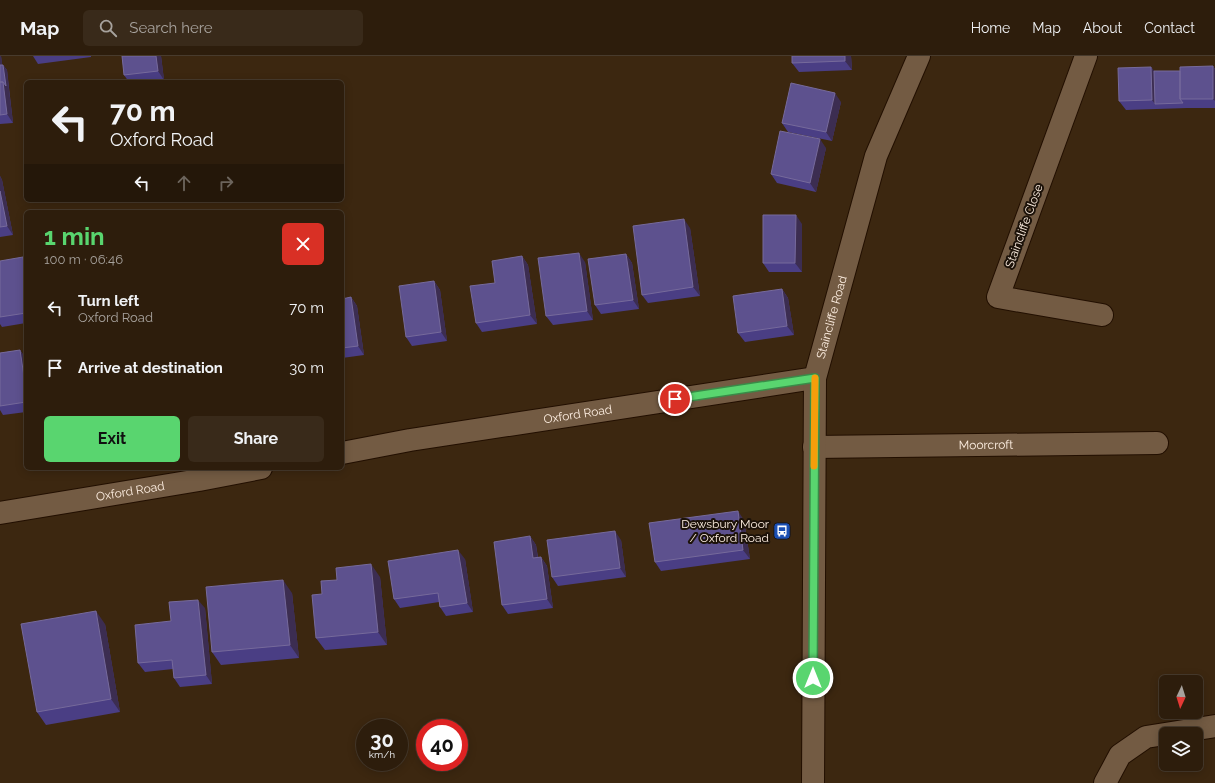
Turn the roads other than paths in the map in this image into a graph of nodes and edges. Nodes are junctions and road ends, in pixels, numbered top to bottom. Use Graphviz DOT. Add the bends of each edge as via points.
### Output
graph roads {
  1 [pos="919,56"];
  2 [pos="1086,56"];
  3 [pos="1102,315"];
  4 [pos="815,378"];
  5 [pos="1157,443"];
  6 [pos="814,447"];
  7 [pos="344,453"];
  8 [pos="251,470"];
  9 [pos="0,513"];
  10 [pos="1215,726"];
  11 [pos="813,783"];
  12 [pos="1105,783"];
  1 -- 4 [label="street, Staincliffe Road" via="876,156"];
  2 -- 3 [label="street, Staincliffe Close" via="998,297"];
  4 -- 6 [label="street, Staincliffe Road"];
  4 -- 7 [label="street, Oxford Road" via="410,440"];
  5 -- 6 [label="street, Moorcroft"];
  6 -- 11 [label="street, Staincliffe Road"];
  8 -- 9 [label="street, Oxford Road"];
  10 -- 12 [label="street" via="1146,737 1120,755"];
}
